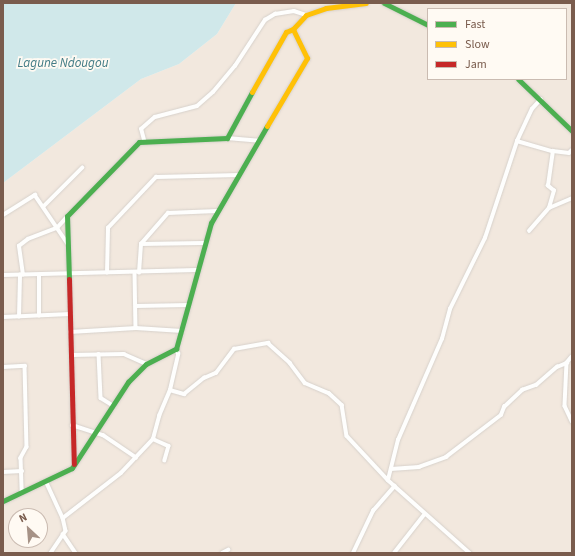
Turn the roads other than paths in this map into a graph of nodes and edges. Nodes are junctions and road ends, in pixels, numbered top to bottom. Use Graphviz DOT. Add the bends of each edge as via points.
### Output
graph roads {
  1 [pos="366,3"];
  2 [pos="384,3"];
  3 [pos="306,15"];
  4 [pos="427,24"];
  5 [pos="293,28"];
  6 [pos="519,80"];
  7 [pos="541,99"];
  8 [pos="572,131"];
  9 [pos="227,138"];
  10 [pos="144,140"];
  11 [pos="259,141"];
  12 [pos="517,141"];
  13 [pos="572,150"];
  14 [pos="553,151"];
  15 [pos="82,168"];
  16 [pos="239,175"];
  17 [pos="572,198"];
  18 [pos="44,206"];
  19 [pos="549,208"];
  20 [pos="217,211"];
  21 [pos="3,215"];
  22 [pos="67,216"];
  23 [pos="57,228"];
  24 [pos="529,231"];
  25 [pos="203,243"];
  26 [pos="140,244"];
  27 [pos="70,246"];
  28 [pos="196,270"];
  29 [pos="69,272"];
  30 [pos="107,273"];
  31 [pos="137,273"];
  32 [pos="3,275"];
  33 [pos="22,275"];
  34 [pos="39,276"];
  35 [pos="188,305"];
  36 [pos="136,306"];
  37 [pos="70,314"];
  38 [pos="39,316"];
  39 [pos="3,317"];
  40 [pos="19,317"];
  41 [pos="136,328"];
  42 [pos="182,331"];
  43 [pos="70,332"];
  44 [pos="176,349"];
  45 [pos="99,354"];
  46 [pos="71,355"];
  47 [pos="572,356"];
  48 [pos="567,363"];
  49 [pos="146,364"];
  50 [pos="3,367"];
  51 [pos="170,390"];
  52 [pos="114,406"];
  53 [pos="572,421"];
  54 [pos="72,425"];
  55 [pos="96,433"];
  56 [pos="153,439"];
  57 [pos="136,457"];
  58 [pos="165,460"];
  59 [pos="74,464"];
  60 [pos="390,469"];
  61 [pos="22,470"];
  62 [pos="3,472"];
  63 [pos="388,480"];
  64 [pos="46,481"];
  65 [pos="395,486"];
  66 [pos="22,492"];
  67 [pos="3,500"];
  68 [pos="424,515"];
  69 [pos="63,518"];
  70 [pos="63,534"];
  71 [pos="228,550"];
  72 [pos="51,553"];
  73 [pos="76,553"];
  74 [pos="222,553"];
  75 [pos="353,553"];
  76 [pos="394,553"];
  77 [pos="470,553"];
  1 -- 3 [label="street" via="326,8"];
  2 -- 4 [label="street"];
  3 -- 5 [label="street"];
  3 -- 10 [label="street" via="294,11 275,14 265,20 235,66 213,92 197,106 155,117 141,129"];
  5 -- 9 [label="street" via="286,32"];
  5 -- 11 [label="street" via="307,58"];
  6 -- 7 [label="street"];
  7 -- 8 [label="street"];
  7 -- 12 [label="street" via="532,109"];
  9 -- 10 [label="street"];
  9 -- 11 [label="street"];
  10 -- 22 [label="street" via="139,142"];
  11 -- 16 [label="street"];
  12 -- 14 [label="street"];
  12 -- 60 [label="street" via="485,238 450,309 442,339 400,436"];
  13 -- 14 [label="street"];
  14 -- 19 [label="street" via="548,186 554,191"];
  15 -- 18 [label="street"];
  16 -- 20 [label="street"];
  16 -- 30 [label="street" via="156,177 108,228"];
  17 -- 19 [label="street"];
  18 -- 21 [label="street" via="35,195"];
  18 -- 23 [label="street"];
  19 -- 24 [label="street"];
  20 -- 25 [label="street"];
  20 -- 26 [label="street" via="168,213"];
  22 -- 23 [label="street"];
  22 -- 27 [label="street"];
  23 -- 27 [label="street"];
  23 -- 33 [label="street" via="28,239 19,246"];
  25 -- 26 [label="street"];
  25 -- 28 [label="street"];
  26 -- 31 [label="street"];
  27 -- 29 [label="street"];
  28 -- 31 [label="street"];
  28 -- 35 [label="street"];
  29 -- 30 [label="street"];
  29 -- 34 [label="street"];
  29 -- 37 [label="street"];
  30 -- 31 [label="street"];
  31 -- 36 [label="street"];
  32 -- 33 [label="street"];
  33 -- 34 [label="street"];
  33 -- 40 [label="street"];
  34 -- 38 [label="street"];
  35 -- 36 [label="street"];
  35 -- 42 [label="street"];
  36 -- 41 [label="street"];
  37 -- 38 [label="street"];
  37 -- 43 [label="street"];
  38 -- 40 [label="street"];
  39 -- 40 [label="street"];
  41 -- 42 [label="street"];
  41 -- 43 [label="street"];
  42 -- 44 [label="street"];
  43 -- 46 [label="street"];
  44 -- 49 [label="street"];
  44 -- 51 [label="street" via="178,354"];
  45 -- 46 [label="street"];
  45 -- 49 [label="street" via="131,355"];
  45 -- 52 [label="street" via="101,398"];
  46 -- 54 [label="street"];
  47 -- 48 [label="street"];
  48 -- 53 [label="street" via="565,406"];
  48 -- 60 [label="street" via="557,367 536,385 522,390 504,407 501,415 446,457 419,467"];
  49 -- 52 [label="street" via="128,382"];
  50 -- 61 [label="street" via="25,366 27,447 21,458"];
  51 -- 56 [label="street"];
  51 -- 63 [label="street" via="184,394 204,378 216,373 234,349 268,343 290,363 305,383 329,393 342,405 348,436"];
  52 -- 55 [label="street"];
  54 -- 55 [label="street"];
  54 -- 59 [label="street"];
  55 -- 57 [label="street"];
  55 -- 59 [label="street"];
  56 -- 57 [label="street"];
  56 -- 58 [label="street" via="169,446"];
  57 -- 69 [label="street" via="121,473"];
  59 -- 64 [label="street" via="72,468"];
  60 -- 63 [label="street"];
  61 -- 62 [label="street"];
  61 -- 66 [label="street"];
  63 -- 65 [label="street"];
  64 -- 66 [label="street"];
  64 -- 69 [label="street"];
  65 -- 68 [label="street"];
  65 -- 75 [label="street" via="373,510"];
  66 -- 67 [label="street"];
  68 -- 76 [label="street"];
  68 -- 77 [label="street"];
  69 -- 70 [label="street" via="66,531"];
  70 -- 72 [label="street"];
  70 -- 73 [label="street"];
  71 -- 74 [label="street"];
}
